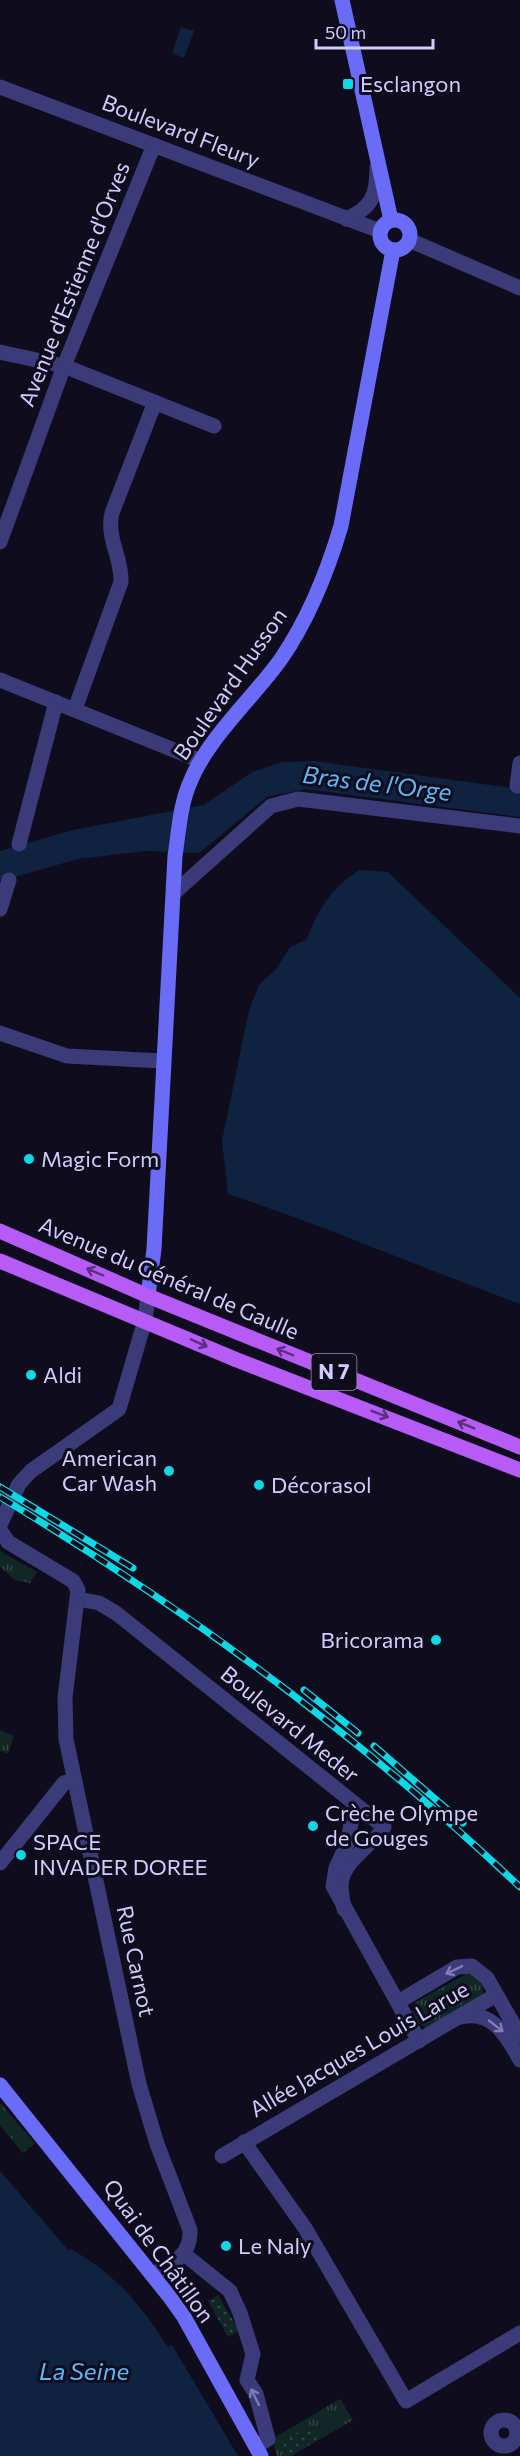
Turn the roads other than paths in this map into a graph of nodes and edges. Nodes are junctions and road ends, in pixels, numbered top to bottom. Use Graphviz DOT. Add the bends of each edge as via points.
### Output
graph roads {
  1 [pos="342,0"];
  2 [pos="0,87"];
  3 [pos="154,145"];
  4 [pos="377,158"];
  5 [pos="346,219"];
  6 [pos="392,220"];
  7 [pos="380,231"];
  8 [pos="409,240"];
  9 [pos="393,250"];
  10 [pos="520,288"];
  11 [pos="0,352"];
  12 [pos="64,366"];
  13 [pos="155,402"];
  14 [pos="214,426"];
  15 [pos="0,542"];
  16 [pos="0,680"];
  17 [pos="56,702"];
  18 [pos="75,709"];
  19 [pos="201,761"];
  20 [pos="520,763"];
  21 [pos="517,786"];
  22 [pos="517,829"];
  23 [pos="19,844"];
  24 [pos="9,880"];
  25 [pos="174,893"];
  26 [pos="0,909"];
  27 [pos="0,1033"];
  28 [pos="162,1061"];
  29 [pos="0,1232"];
  30 [pos="0,1261"];
  31 [pos="148,1296"];
  32 [pos="145,1320"];
  33 [pos="520,1447"];
  34 [pos="520,1470"];
  35 [pos="0,1527"];
  36 [pos="78,1599"];
  37 [pos="74,1780"];
  38 [pos="354,1804"];
  39 [pos="0,1863"];
  40 [pos="345,1909"];
  41 [pos="496,1995"];
  42 [pos="398,2002"];
  43 [pos="458,2018"];
  44 [pos="520,2036"];
  45 [pos="419,2041"];
  46 [pos="520,2060"];
  47 [pos="0,2085"];
  48 [pos="244,2142"];
  49 [pos="222,2156"];
  50 [pos="184,2254"];
  51 [pos="153,2274"];
  52 [pos="520,2333"];
  53 [pos="259,2451"];
  1 -- 4 [label="street"];
  2 -- 3 [label="street, Boulevard Fleury"];
  3 -- 5 [label="street, Boulevard Fleury"];
  3 -- 12 [label="street, Avenue d'Estienne d'Orves"];
  4 -- 5 [label="street" via="375,194 364,210"];
  4 -- 6 [label="street"];
  5 -- 7 [label="street, Boulevard Fleury"];
  6 -- 7 [label="street"];
  6 -- 8 [label="street" via="406,224"];
  7 -- 9 [label="street" via="382,243"];
  8 -- 9 [label="street" via="403,248"];
  8 -- 10 [label="street"];
  9 -- 19 [label="street, Boulevard Husson" via="331,560 301,626 280,659"];
  11 -- 12 [label="street"];
  12 -- 13 [label="street"];
  12 -- 15 [label="street, Avenue d'Estienne d'Orves"];
  13 -- 14 [label="street"];
  13 -- 18 [label="street" via="111,513 109,526 122,569 121,582"];
  16 -- 17 [label="street"];
  17 -- 18 [label="street"];
  17 -- 23 [label="street"];
  18 -- 19 [label="street"];
  19 -- 25 [label="street, Boulevard Husson" via="183,801"];
  20 -- 21 [label="street"];
  22 -- 25 [label="street" via="297,798 271,806"];
  24 -- 26 [label="street"];
  25 -- 28 [label="street, Boulevard Husson"];
  27 -- 28 [label="street" via="67,1056"];
  28 -- 31 [label="street, Boulevard Husson" via="154,1248"];
  31 -- 29 [label="main road, Avenue du Général de Gaulle / N 7, one-way"];
  30 -- 32 [label="main road, Avenue du Général de Gaulle / N 7"];
  31 -- 32 [label="street"];
  33 -- 31 [label="main road, Avenue du Général de Gaulle / N 7, one-way"];
  32 -- 34 [label="main road, Avenue du Général de Gaulle / N 7, one-way"];
  32 -- 35 [label="street" via="119,1410 31,1471 19,1485"];
  35 -- 36 [label="street" via="8,1542 73,1581"];
  36 -- 37 [label="street, Rue Carnot" via="65,1698 65,1732"];
  36 -- 38 [label="street, Boulevard Meder" via="99,1603 116,1613"];
  37 -- 39 [label="street" via="64,1783"];
  37 -- 50 [label="street, Rue Carnot" via="139,2084 157,2144 189,2223 190,2241"];
  38 -- 40 [label="street, Boulevard Meder" via="348,1842 333,1880 334,1891"];
  38 -- 40 [label="street" via="384,1827 356,1857 343,1878"];
  40 -- 42 [label="street, Boulevard Meder"];
  41 -- 42 [label="street, one-way" via="487,1978 466,1965"];
  41 -- 43 [label="street, Allée Jacques Louis Larue"];
  41 -- 44 [label="street"];
  42 -- 45 [label="street, Boulevard Meder"];
  43 -- 45 [label="street, Allée Jacques Louis Larue"];
  43 -- 46 [label="street, one-way" via="477,2016 498,2026"];
  45 -- 48 [label="street, Allée Jacques Louis Larue"];
  47 -- 51 [label="street, Quai de Châtillon"];
  48 -- 49 [label="street, Allée Jacques Louis Larue"];
  48 -- 52 [label="street, Allée Jacques Louis Larue" via="305,2228 406,2401"];
  50 -- 51 [label="street"];
  53 -- 50 [label="street, one-way" via="268,2439 256,2394 247,2380 253,2354 240,2313 230,2291"];
  51 -- 53 [label="street, Quai de Châtillon" via="184,2317"];
}
